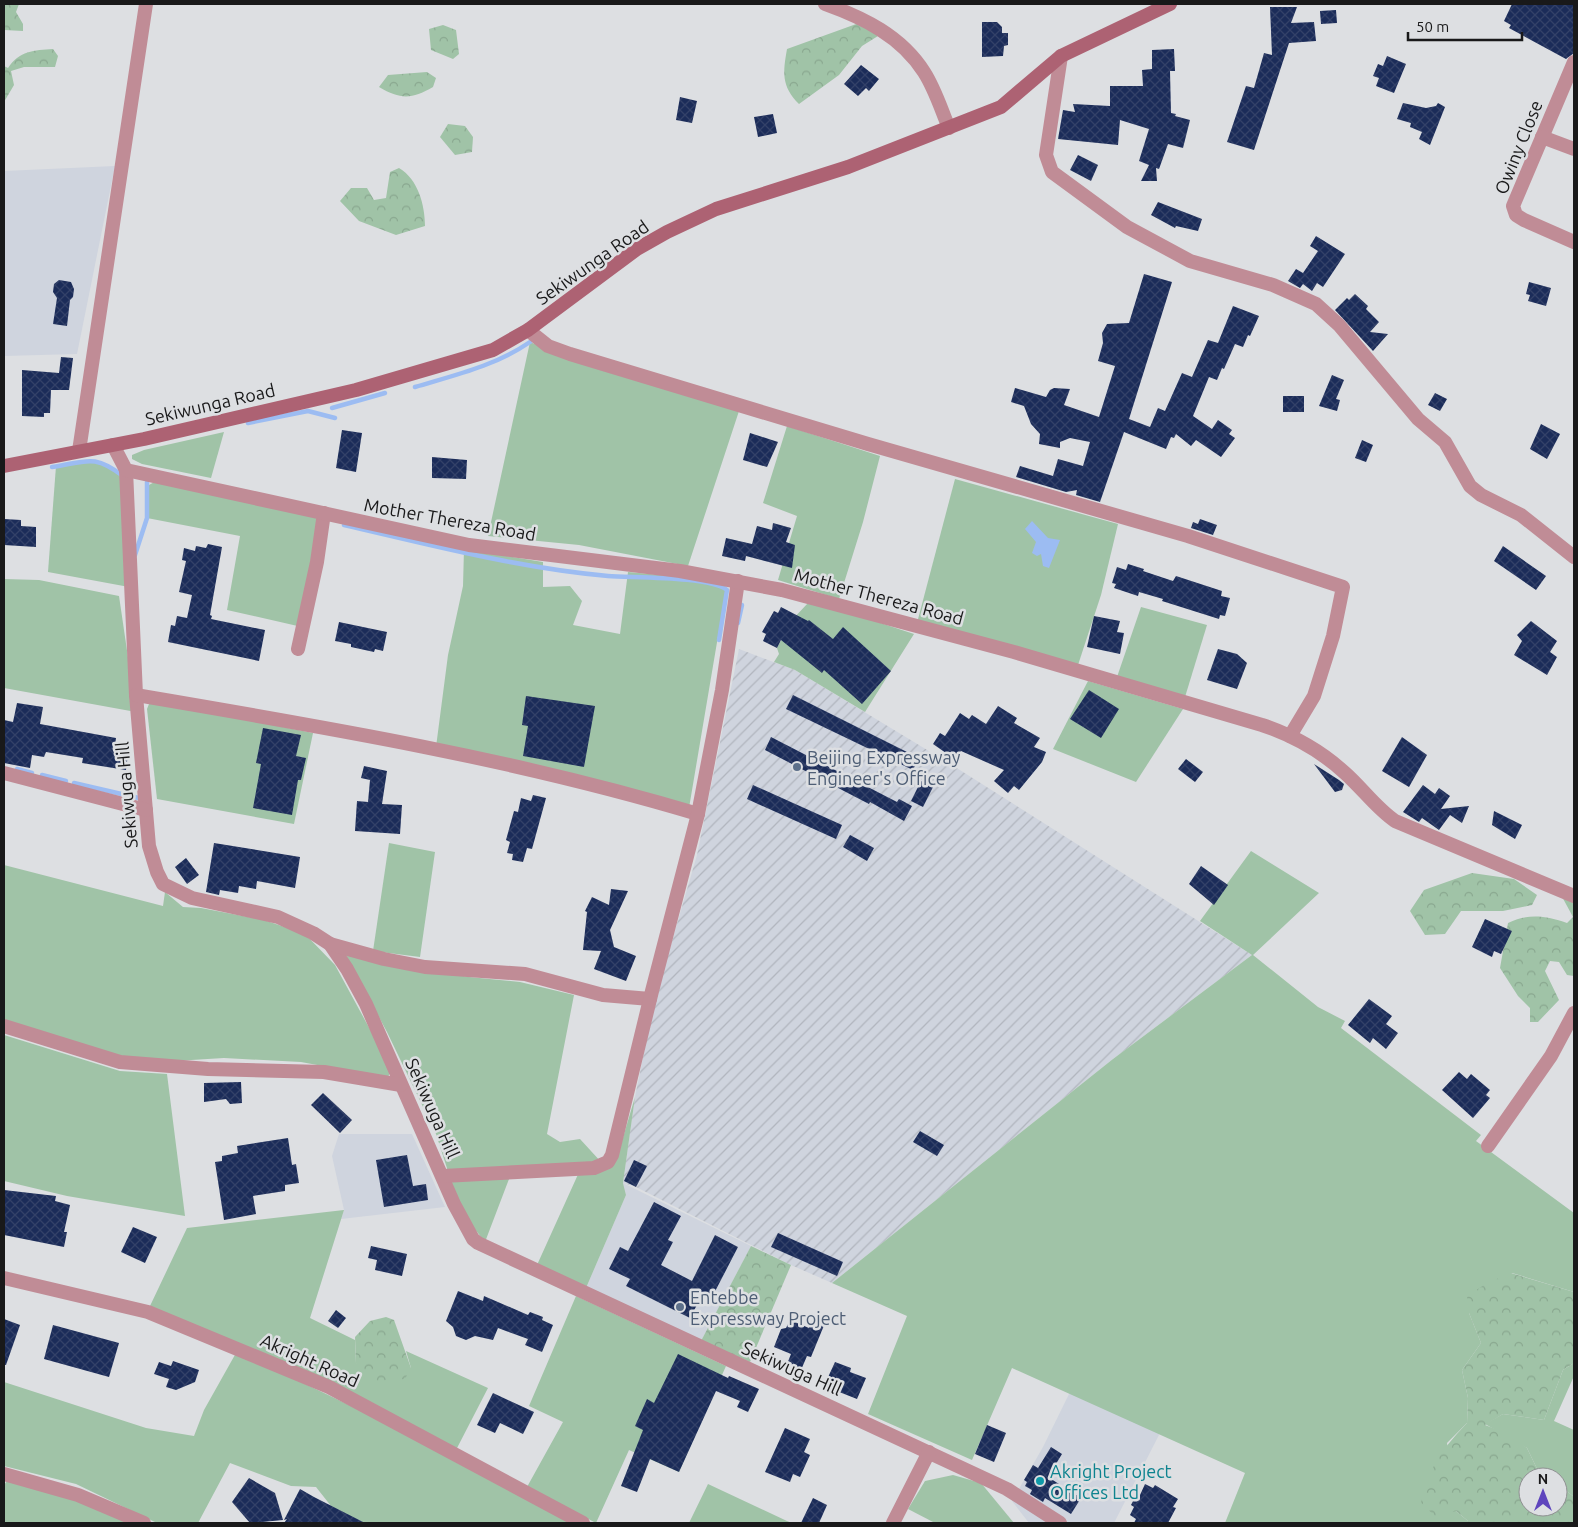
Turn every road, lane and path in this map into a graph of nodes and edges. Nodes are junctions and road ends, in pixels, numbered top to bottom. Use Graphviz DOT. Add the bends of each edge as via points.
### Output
graph roads {
  1 [pos="146,4"];
  2 [pos="1170,4"];
  3 [pos="830,5"];
  4 [pos="1061,56"];
  5 [pos="1574,62"];
  6 [pos="949,128"];
  7 [pos="1542,136"];
  8 [pos="1574,149"];
  9 [pos="1574,242"];
  10 [pos="528,330"];
  11 [pos="113,445"];
  12 [pos="79,451"];
  13 [pos="4,466"];
  14 [pos="126,470"];
  15 [pos="324,514"];
  16 [pos="1574,557"];
  17 [pos="738,581"];
  18 [pos="298,649"];
  19 [pos="136,695"];
  20 [pos="1290,736"];
  21 [pos="4,773"];
  22 [pos="146,810"];
  23 [pos="698,814"];
  24 [pos="1574,896"];
  25 [pos="330,944"];
  26 [pos="650,998"];
  27 [pos="1574,1013"];
  28 [pos="4,1026"];
  29 [pos="401,1085"];
  30 [pos="1488,1146"];
  31 [pos="443,1176"];
  32 [pos="4,1278"];
  33 [pos="929,1452"];
  34 [pos="4,1474"];
  35 [pos="144,1523"];
  36 [pos="583,1523"];
  37 [pos="893,1523"];
  38 [pos="1060,1523"];
  1 -- 12 [label="street"];
  2 -- 4 [label="main road, Sekiwunga Road"];
  3 -- 6 [label="street" via="872,24 909,53 926,77"];
  4 -- 6 [label="main road, Sekiwunga Road" via="1001,107"];
  4 -- 16 [label="street" via="1046,155 1052,172 1127,226 1190,261 1273,285 1316,304 1339,325 1418,419 1445,442 1470,486 1521,515"];
  5 -- 7 [label="street, Owiny Close"];
  6 -- 10 [label="main road, Sekiwunga Road" via="848,167 716,209 682,225 637,249"];
  7 -- 8 [label="street"];
  7 -- 9 [label="street, Owiny Close" via="1513,206 1516,215 1524,220"];
  10 -- 11 [label="main road, Sekiwunga Road" via="493,350 438,368 356,390"];
  10 -- 20 [label="street" via="548,346 570,354 1188,536 1342,586 1333,636 1314,696"];
  11 -- 12 [label="main road, Sekiwunga Road"];
  11 -- 14 [label="street"];
  12 -- 13 [label="main road, Sekiwunga Road"];
  14 -- 15 [label="street, Mother Thereza Road"];
  14 -- 19 [label="street, Sekiwuga Hill"];
  15 -- 17 [label="street, Mother Thereza Road" via="477,546"];
  15 -- 18 [label="street"];
  17 -- 20 [label="street, Mother Thereza Road" via="1014,652"];
  17 -- 23 [label="street" via="722,690"];
  19 -- 22 [label="street, Sekiwuga Hill"];
  19 -- 23 [label="street" via="426,748 590,784"];
  20 -- 24 [label="street, Mother Thereza Road" via="1344,772 1395,821"];
  21 -- 22 [label="street"];
  22 -- 25 [label="street, Sekiwuga Hill" via="152,860 163,884 192,898 278,917"];
  23 -- 26 [label="street"];
  25 -- 26 [label="street" via="425,967 525,974 604,995"];
  25 -- 29 [label="street, Sekiwuga Hill" via="366,1004"];
  26 -- 31 [label="street" via="608,1162 594,1168"];
  27 -- 30 [label="street" via="1552,1056"];
  28 -- 29 [label="street" via="120,1062 208,1069 315,1071"];
  29 -- 31 [label="street, Sekiwuga Hill"];
  31 -- 33 [label="street, Sekiwuga Hill" via="469,1234 478,1244"];
  32 -- 36 [label="street, Akright Road" via="148,1312 329,1387"];
  33 -- 37 [label="street"];
  33 -- 38 [label="street, Sekiwuga Hill" via="1007,1489"];
  34 -- 35 [label="street" via="78,1495"];
}
